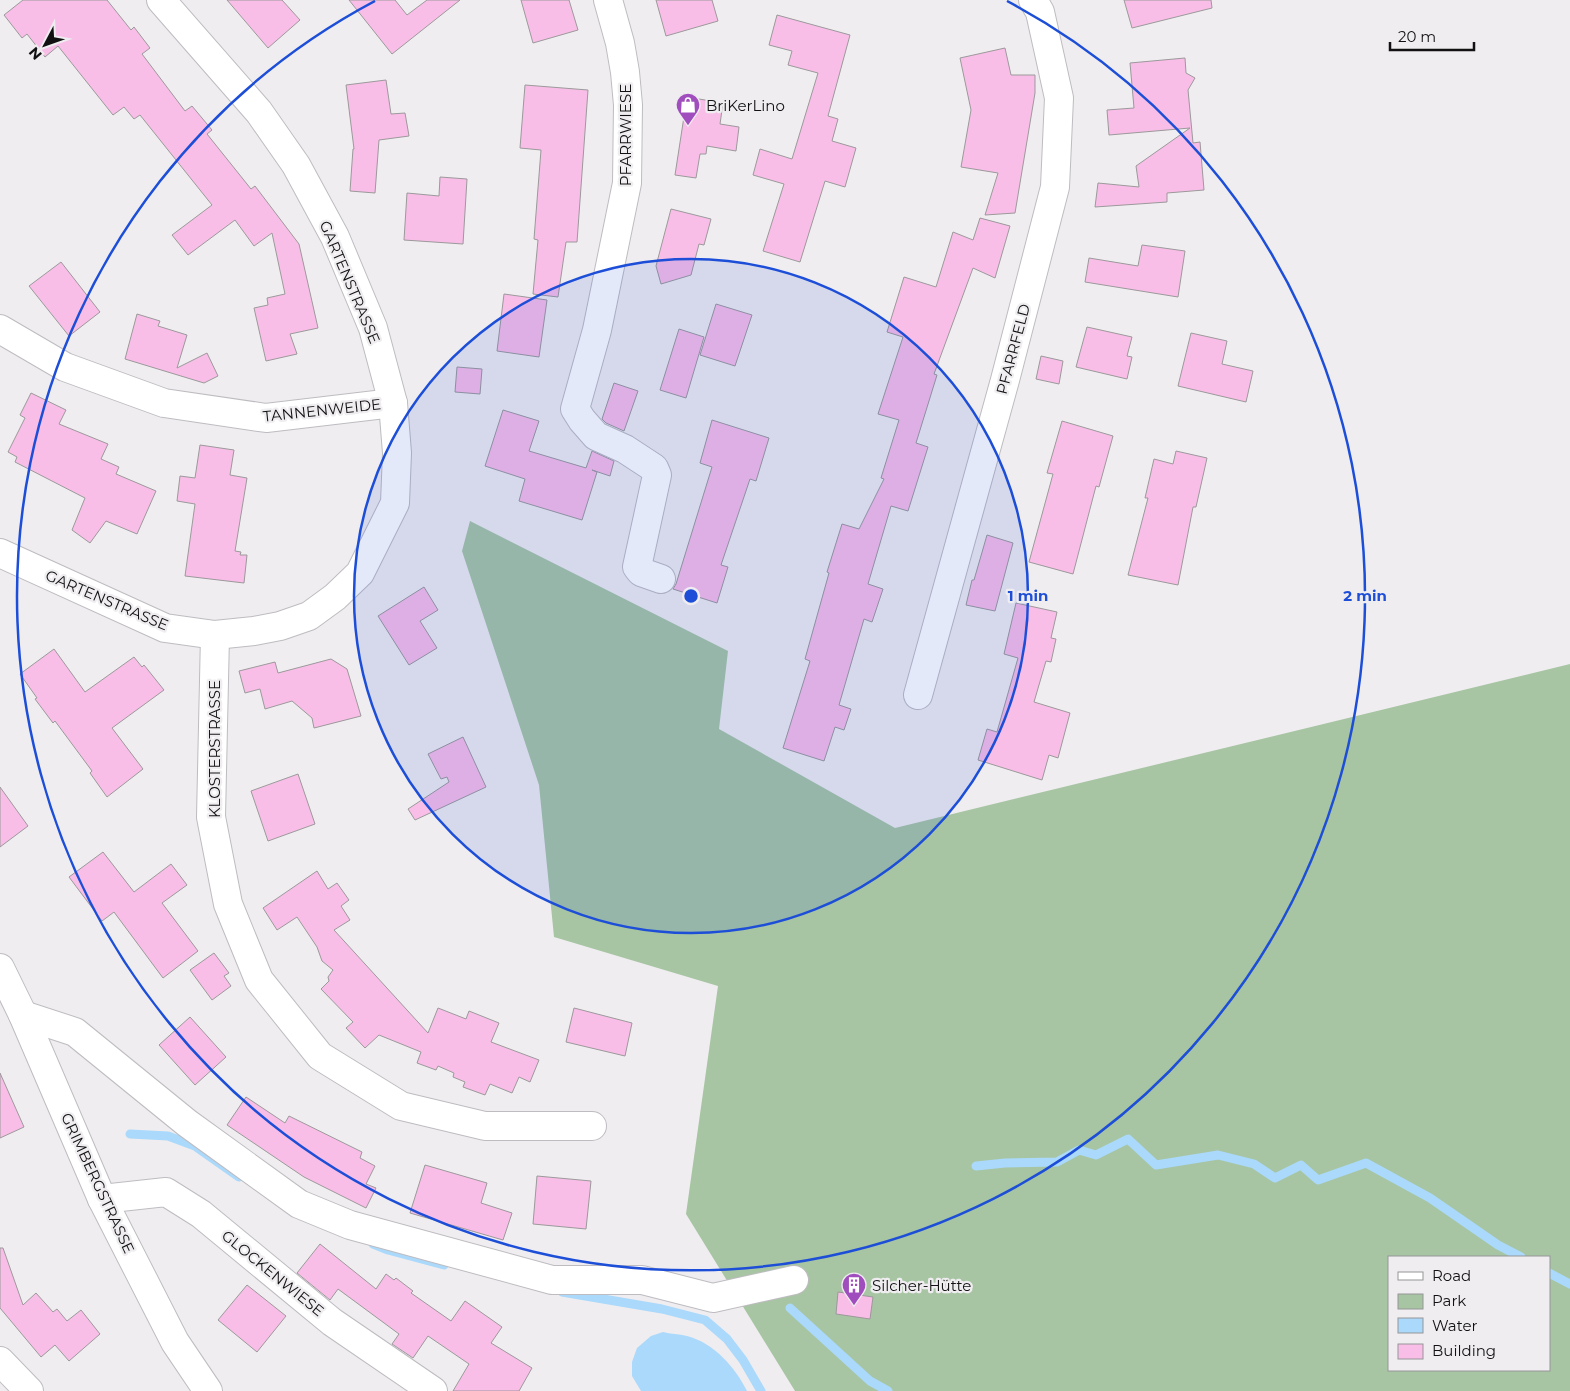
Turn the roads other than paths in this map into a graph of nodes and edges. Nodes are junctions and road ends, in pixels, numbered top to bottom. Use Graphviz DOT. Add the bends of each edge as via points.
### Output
graph roads {
  1 [pos="161,0"];
  2 [pos="608,0"];
  3 [pos="1033,0"];
  4 [pos="0,329"];
  5 [pos="393,403"];
  6 [pos="0,553"];
  7 [pos="662,579"];
  8 [pos="215,635"];
  9 [pos="918,695"];
  10 [pos="0,968"];
  11 [pos="23,1015"];
  12 [pos="592,1126"];
  13 [pos="102,1199"];
  14 [pos="794,1280"];
  15 [pos="0,1361"];
  16 [pos="29,1391"];
  17 [pos="208,1391"];
  18 [pos="433,1391"];
  1 -- 5 [label="street, GARTENSTRASSE" via="259,112 296,165 335,237 373,328"];
  2 -- 7 [label="street, PFARRWIESE" via="625,72 627,183 597,330 574,409 596,436 625,449 654,468 657,475 654,496 637,567 641,572"];
  3 -- 9 [label="street, PFARRFELD" via="1040,12 1059,98 1055,187"];
  4 -- 5 [label="street, TANNENWEIDE" via="65,367 164,403 266,418"];
  5 -- 8 [label="street, GARTENSTRASSE" via="397,454 395,503 360,573 309,616 280,626"];
  6 -- 8 [label="street, GARTENSTRASSE" via="165,628"];
  8 -- 12 [label="street, KLOSTERSTRASSE" via="211,817 228,904 259,980 320,1056 401,1106 485,1126"];
  10 -- 11 [label="street, GRIMBERGSTRASSE"];
  11 -- 13 [label="street, GRIMBERGSTRASSE"];
  11 -- 14 [label="street" via="75,1032 187,1123 300,1204 350,1225 552,1280 642,1280 713,1298"];
  13 -- 17 [label="street, GRIMBERGSTRASSE" via="175,1342"];
  13 -- 18 [label="street, GLOCKENWIESE" via="166,1192 201,1214 332,1322"];
  15 -- 16 [label="street"];
}
